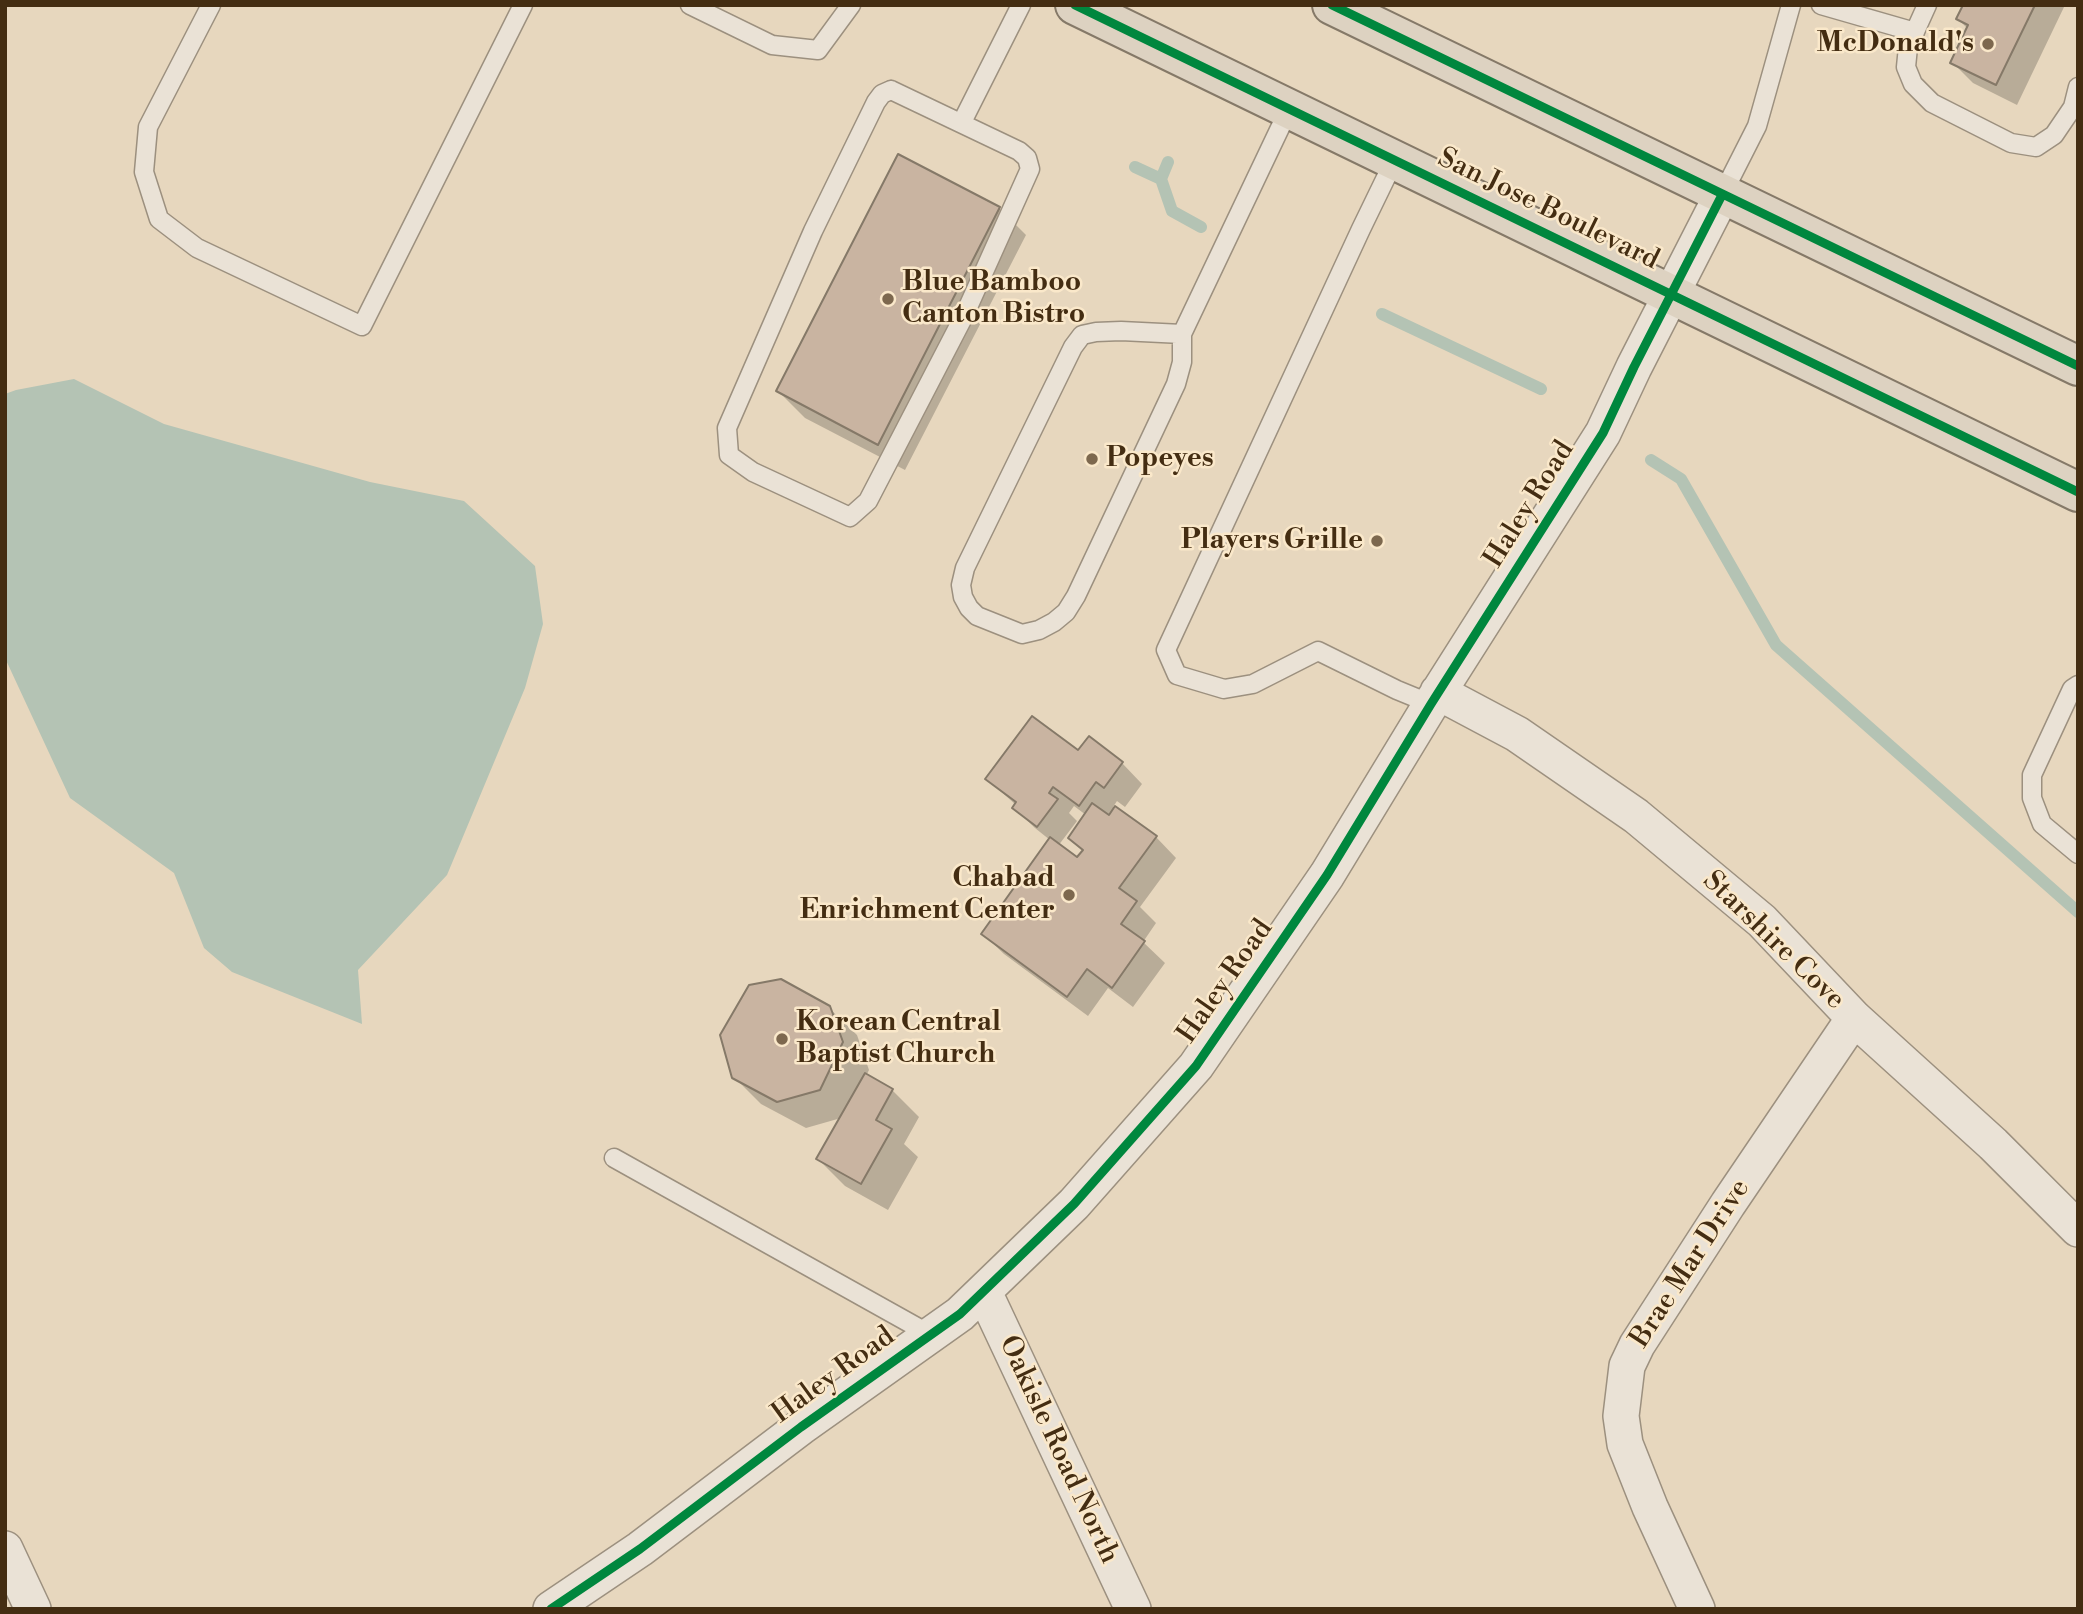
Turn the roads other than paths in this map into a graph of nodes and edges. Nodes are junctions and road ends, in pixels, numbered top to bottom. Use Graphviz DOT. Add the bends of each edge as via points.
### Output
graph roads {
  1 [pos="211,5"];
  2 [pos="523,5"];
  3 [pos="690,5"];
  4 [pos="851,5"];
  5 [pos="1021,5"];
  6 [pos="1074,5"];
  7 [pos="1332,5"];
  8 [pos="1791,5"];
  9 [pos="1821,5"];
  10 [pos="1927,5"];
  11 [pos="1371,13"];
  12 [pos="1915,32"];
  13 [pos="2078,87"];
  14 [pos="1289,109"];
  15 [pos="962,122"];
  16 [pos="1394,160"];
  17 [pos="1722,195"];
  18 [pos="1672,295"];
  19 [pos="1182,334"];
  20 [pos="2078,366"];
  21 [pos="2078,492"];
  22 [pos="2078,685"];
  23 [pos="1434,698"];
  24 [pos="2078,854"];
  25 [pos="1854,1018"];
  26 [pos="614,1158"];
  27 [pos="2078,1229"];
  28 [pos="984,1292"];
  29 [pos="931,1335"];
  30 [pos="5,1549"];
  31 [pos="565,1605"];
  32 [pos="33,1609"];
  33 [pos="1133,1609"];
  34 [pos="1697,1609"];
  1 -- 2 [label="lane" via="148,127 144,172 159,219 197,248 362,326"];
  3 -- 4 [label="lane" via="772,45 818,50"];
  5 -- 15 [label="lane"];
  6 -- 14 [label="main road, San Jose Boulevard"];
  7 -- 11 [label="main road"];
  8 -- 17 [label="lane" via="1757,126"];
  9 -- 12 [label="lane"];
  10 -- 12 [label="lane"];
  11 -- 17 [label="main road"];
  12 -- 13 [label="lane" via="1906,67 1913,84 1933,103 2011,143 2036,147 2054,135 2073,107"];
  14 -- 16 [label="main road, San Jose Boulevard"];
  14 -- 19 [label="lane"];
  15 -- 15 [label="lane" via="891,90 882,94 813,231 727,428 729,455 753,472 850,517 875,489 964,316 1030,169 1019,150"];
  16 -- 18 [label="main road, San Jose Boulevard"];
  16 -- 23 [label="lane" via="1166,650 1177,675 1224,689 1253,684 1318,651 1396,690"];
  17 -- 18 [label="street, Haley Road"];
  17 -- 20 [label="main road"];
  18 -- 21 [label="main road, San Jose Boulevard"];
  18 -- 23 [label="street, Haley Road" via="1603,433"];
  19 -- 19 [label="lane" via="1096,332 1082,335 1073,347 965,568 961,585 977,616 1022,634 1039,630 1066,612 1176,384"];
  22 -- 24 [label="lane" via="2072,689 2032,775 2032,798 2042,824"];
  23 -- 25 [label="street, Starshire Cove" via="1517,734 1636,816 1762,922"];
  23 -- 28 [label="street, Haley Road" via="1327,875 1196,1066 1074,1204"];
  25 -- 27 [label="street, Starshire Cove" via="1993,1144"];
  25 -- 34 [label="street, Brae Mar Drive" via="1728,1204 1628,1366 1621,1416 1625,1444"];
  26 -- 29 [label="lane"];
  28 -- 29 [label="street, Haley Road"];
  28 -- 33 [label="street, Oakisle Road North"];
  29 -- 31 [label="street, Haley Road"];
  30 -- 32 [label="street"];
}
